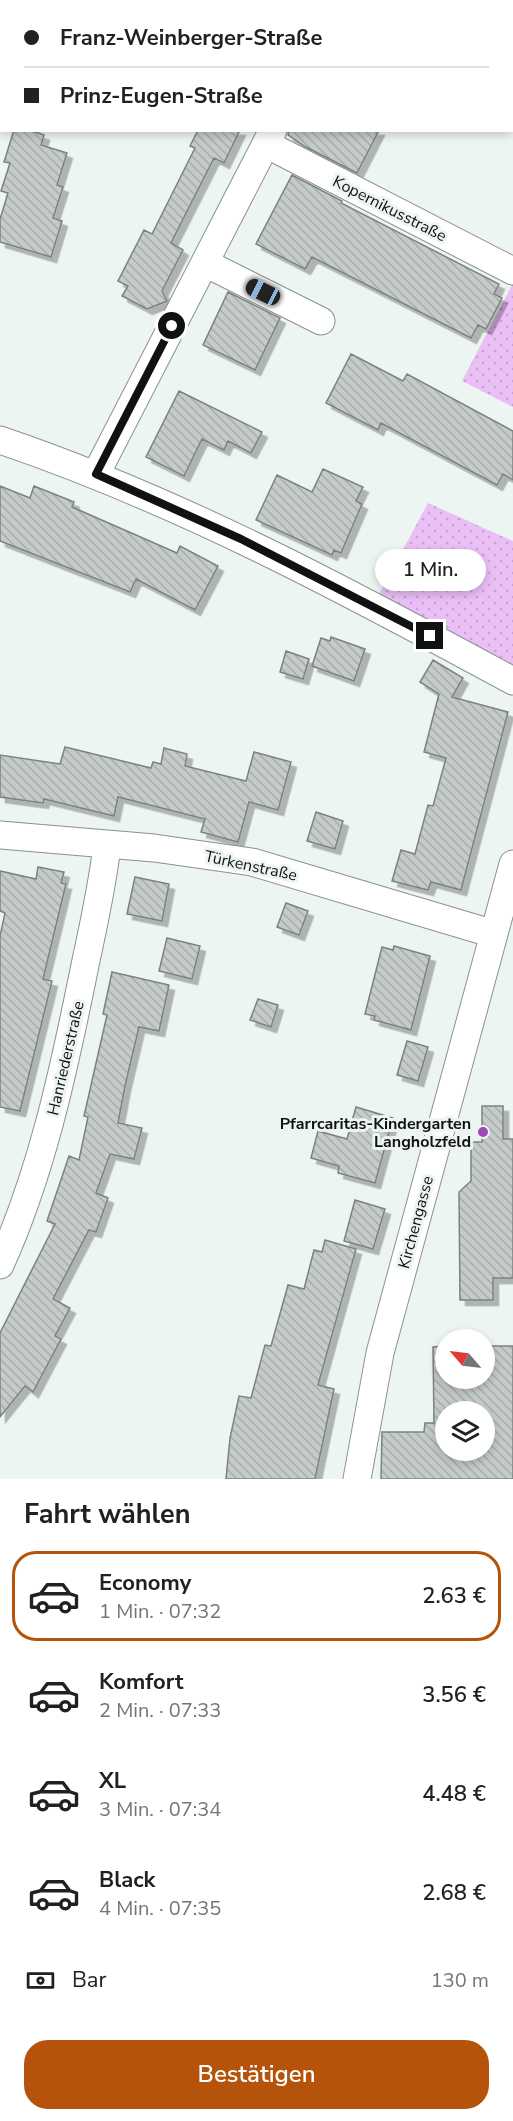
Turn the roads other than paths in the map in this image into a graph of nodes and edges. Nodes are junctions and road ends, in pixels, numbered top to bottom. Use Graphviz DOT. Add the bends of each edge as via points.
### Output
graph roads {
  1 [pos="270,137"];
  2 [pos="205,263"];
  3 [pos="513,271"];
  4 [pos="321,321"];
  5 [pos="0,440"];
  6 [pos="96,474"];
  7 [pos="513,681"];
  8 [pos="0,835"];
  9 [pos="107,845"];
  10 [pos="513,864"];
  11 [pos="494,934"];
  12 [pos="0,1265"];
  13 [pos="357,1479"];
  1 -- 2 [label="street"];
  1 -- 3 [label="street, Kopernikusstraße"];
  2 -- 4 [label="street"];
  2 -- 6 [label="street"];
  5 -- 6 [label="street"];
  6 -- 7 [label="street" via="358,597"];
  8 -- 9 [label="street, Türkenstraße"];
  9 -- 11 [label="street, Türkenstraße" via="252,862"];
  9 -- 12 [label="street, Hanriederstraße" via="46,1143 22,1218"];
  10 -- 11 [label="street, Kirchengasse"];
  11 -- 13 [label="street, Kirchengasse" via="380,1353"];
}
